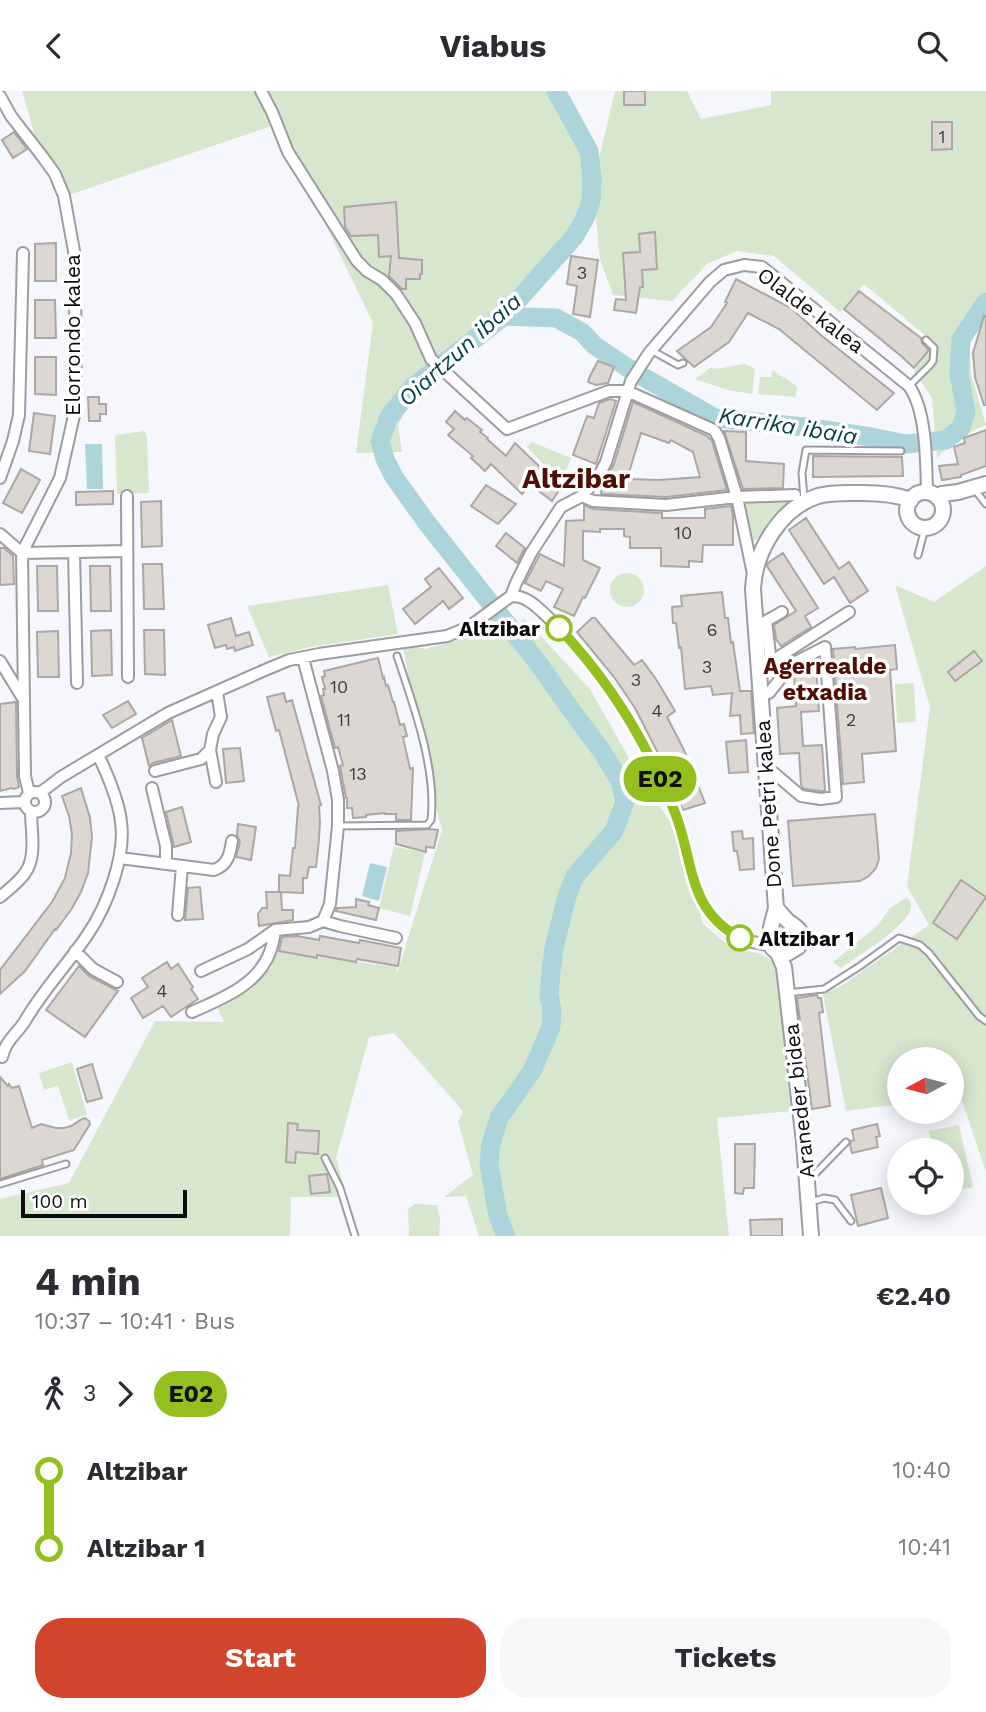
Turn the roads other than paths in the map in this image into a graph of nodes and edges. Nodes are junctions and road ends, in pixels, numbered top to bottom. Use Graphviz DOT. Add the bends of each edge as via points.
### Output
graph roads {
  1 [pos="261,91"];
  2 [pos="0,96"];
  3 [pos="23,253"];
  4 [pos="926,340"];
  5 [pos="648,354"];
  6 [pos="683,363"];
  7 [pos="629,386"];
  8 [pos="909,386"];
  9 [pos="901,451"];
  10 [pos="0,478"];
  11 [pos="980,486"];
  12 [pos="932,495"];
  13 [pos="127,496"];
  14 [pos="582,496"];
  15 [pos="737,496"];
  16 [pos="911,500"];
  17 [pos="797,503"];
  18 [pos="986,504"];
  19 [pos="925,528"];
  20 [pos="0,534"];
  21 [pos="126,551"];
  22 [pos="22,553"];
  23 [pos="74,553"];
  24 [pos="918,555"];
  25 [pos="753,574"];
  26 [pos="511,596"];
  27 [pos="782,612"];
  28 [pos="849,612"];
  29 [pos="397,656"];
  30 [pos="303,657"];
  31 [pos="0,660"];
  32 [pos="765,666"];
  33 [pos="128,677"];
  34 [pos="77,683"];
  35 [pos="217,692"];
  36 [pos="760,694"];
  37 [pos="23,699"];
  38 [pos="210,750"];
  39 [pos="98,755"];
  40 [pos="155,771"];
  41 [pos="766,773"];
  42 [pos="216,782"];
  43 [pos="152,788"];
  44 [pos="31,800"];
  45 [pos="0,803"];
  46 [pos="338,826"];
  47 [pos="232,841"];
  48 [pos="120,859"];
  49 [pos="166,864"];
  50 [pos="182,866"];
  51 [pos="4,893"];
  52 [pos="776,908"];
  53 [pos="178,915"];
  54 [pos="323,921"];
  55 [pos="789,921"];
  56 [pos="275,930"];
  57 [pos="396,938"];
  58 [pos="774,946"];
  59 [pos="75,951"];
  60 [pos="201,971"];
  61 [pos="117,982"];
  62 [pos="787,993"];
  63 [pos="192,1012"];
  64 [pos="986,1021"];
  65 [pos="2,1057"];
  66 [pos="846,1142"];
  67 [pos="325,1158"];
  68 [pos="66,1164"];
  69 [pos="807,1182"];
  70 [pos="0,1184"];
  71 [pos="808,1203"];
  72 [pos="851,1221"];
  73 [pos="355,1236"];
  74 [pos="811,1236"];
  1 -- 7 [label="street" via="288,152 357,261 396,294 431,359 508,429"];
  2 -- 22 [label="street, Elorrondo kalea" via="55,174 65,196 74,251 75,411 60,478"];
  3 -- 10 [label="street" via="19,415"];
  4 -- 8 [label="lane" via="934,348 933,361"];
  5 -- 6 [label="lane"];
  5 -- 7 [label="street, Olalde kalea"];
  5 -- 8 [label="street, Olalde kalea" via="724,270 762,267"];
  7 -- 14 [label="street, Olalde kalea" via="606,462"];
  7 -- 15 [label="street, Done Petri kalea" via="714,430"];
  8 -- 12 [label="street" via="920,410"];
  9 -- 17 [label="lane" via="806,450"];
  11 -- 12 [label="street"];
  11 -- 18 [label="lane"];
  12 -- 16 [label="street" via="921,493"];
  12 -- 19 [label="street" via="941,502 943,514 936,525"];
  13 -- 21 [label="street"];
  14 -- 15 [label="street" via="593,501 666,505"];
  14 -- 26 [label="street, Olalde kalea" via="561,507 531,553"];
  15 -- 17 [label="street"];
  15 -- 25 [label="street, Done Petri kalea"];
  16 -- 17 [label="street" via="882,493 842,493"];
  16 -- 19 [label="street" via="910,519"];
  17 -- 25 [label="street, Done Petri kalea" via="770,536"];
  19 -- 24 [label="lane"];
  20 -- 22 [label="street"];
  21 -- 23 [label="street"];
  21 -- 33 [label="street"];
  22 -- 23 [label="street"];
  22 -- 37 [label="street, Elorrondo kalea"];
  23 -- 34 [label="street"];
  25 -- 32 [label="street, Done Petri kalea"];
  26 -- 30 [label="street" via="447,636"];
  26 -- 58 [label="street" via="529,601 545,614 615,697 671,801 702,903 727,931"];
  27 -- 32 [label="street" via="766,621"];
  28 -- 32 [label="street"];
  29 -- 46 [label="lane" via="425,750 431,820 427,825"];
  30 -- 35 [label="street"];
  30 -- 46 [label="street" via="333,771"];
  31 -- 37 [label="street"];
  32 -- 36 [label="street, Done Petri kalea"];
  35 -- 38 [label="street" via="220,717"];
  35 -- 39 [label="street" via="169,713"];
  36 -- 41 [label="street, Done Petri kalea"];
  36 -- 41 [label="street" via="769,693 792,664 825,647 836,797 801,796 774,773"];
  37 -- 44 [label="street, Elorrondo kalea" via="25,776"];
  38 -- 40 [label="street" via="201,759"];
  38 -- 42 [label="street"];
  39 -- 44 [label="street"];
  39 -- 48 [label="street" via="121,822"];
  41 -- 52 [label="street, Done Petri kalea"];
  43 -- 49 [label="street"];
  44 -- 45 [label="street"];
  44 -- 51 [label="street, Elorrondo kalea" via="29,865"];
  46 -- 54 [label="street" via="330,904"];
  47 -- 50 [label="street" via="230,856 222,867"];
  48 -- 49 [label="street"];
  48 -- 59 [label="street" via="107,901"];
  49 -- 50 [label="street"];
  50 -- 53 [label="street"];
  52 -- 55 [label="street, Done Petri kalea"];
  52 -- 58 [label="street, Done Petri kalea"];
  54 -- 56 [label="street"];
  54 -- 57 [label="street"];
  55 -- 58 [label="street" via="778,923"];
  55 -- 58 [label="street" via="802,936 798,947"];
  56 -- 60 [label="street" via="248,949"];
  56 -- 63 [label="street" via="270,952 252,979"];
  58 -- 62 [label="street, Araneder bidea"];
  59 -- 61 [label="street" via="93,969"];
  59 -- 65 [label="street" via="4,1047"];
  62 -- 64 [label="lane" via="824,989 899,938 929,953"];
  62 -- 69 [label="street, Araneder bidea"];
  66 -- 69 [label="lane"];
  67 -- 73 [label="lane"];
  68 -- 70 [label="lane"];
  69 -- 71 [label="street, Araneder bidea"];
  71 -- 72 [label="lane" via="835,1200"];
  71 -- 74 [label="street, Araneder bidea"];
}
